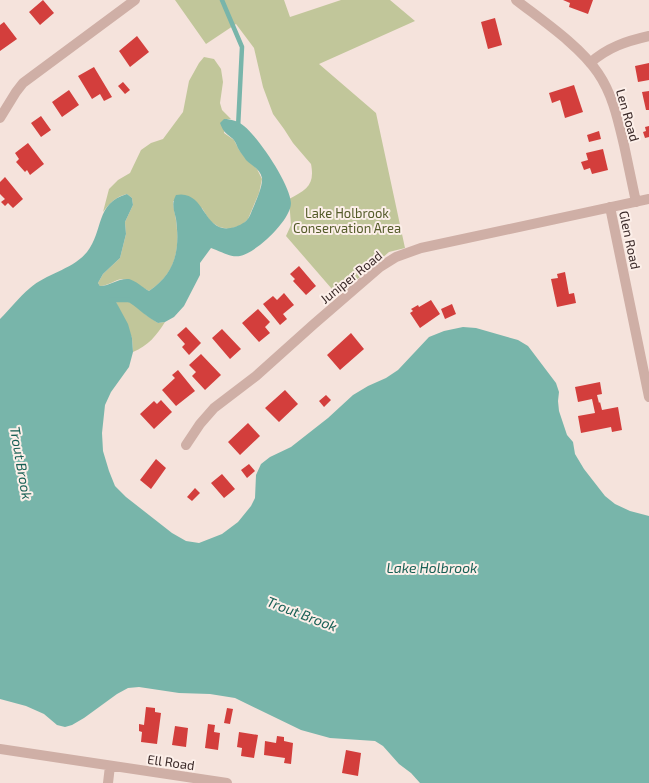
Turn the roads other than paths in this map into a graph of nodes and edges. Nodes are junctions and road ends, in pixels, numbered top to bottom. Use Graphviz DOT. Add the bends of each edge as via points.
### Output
graph roads {
  1 [pos="135,0"];
  2 [pos="516,0"];
  3 [pos="649,36"];
  4 [pos="590,63"];
  5 [pos="0,118"];
  6 [pos="649,199"];
  7 [pos="636,202"];
  8 [pos="610,207"];
  9 [pos="649,396"];
  10 [pos="186,445"];
  11 [pos="0,749"];
  12 [pos="110,766"];
  13 [pos="108,783"];
  14 [pos="227,783"];
  1 -- 5 [label="street" via="23,83"];
  2 -- 4 [label="street, Len Road"];
  3 -- 4 [label="street" via="612,47"];
  4 -- 7 [label="street, Len Road" via="604,81 612,100"];
  6 -- 7 [label="street, Juniper Road"];
  7 -- 8 [label="street, Juniper Road"];
  8 -- 9 [label="street, Glen Road"];
  8 -- 10 [label="street, Juniper Road" via="421,248 392,259 256,376 214,408"];
  11 -- 12 [label="street, Ell Road"];
  12 -- 13 [label="street"];
  12 -- 14 [label="street, Ell Road"];
}
